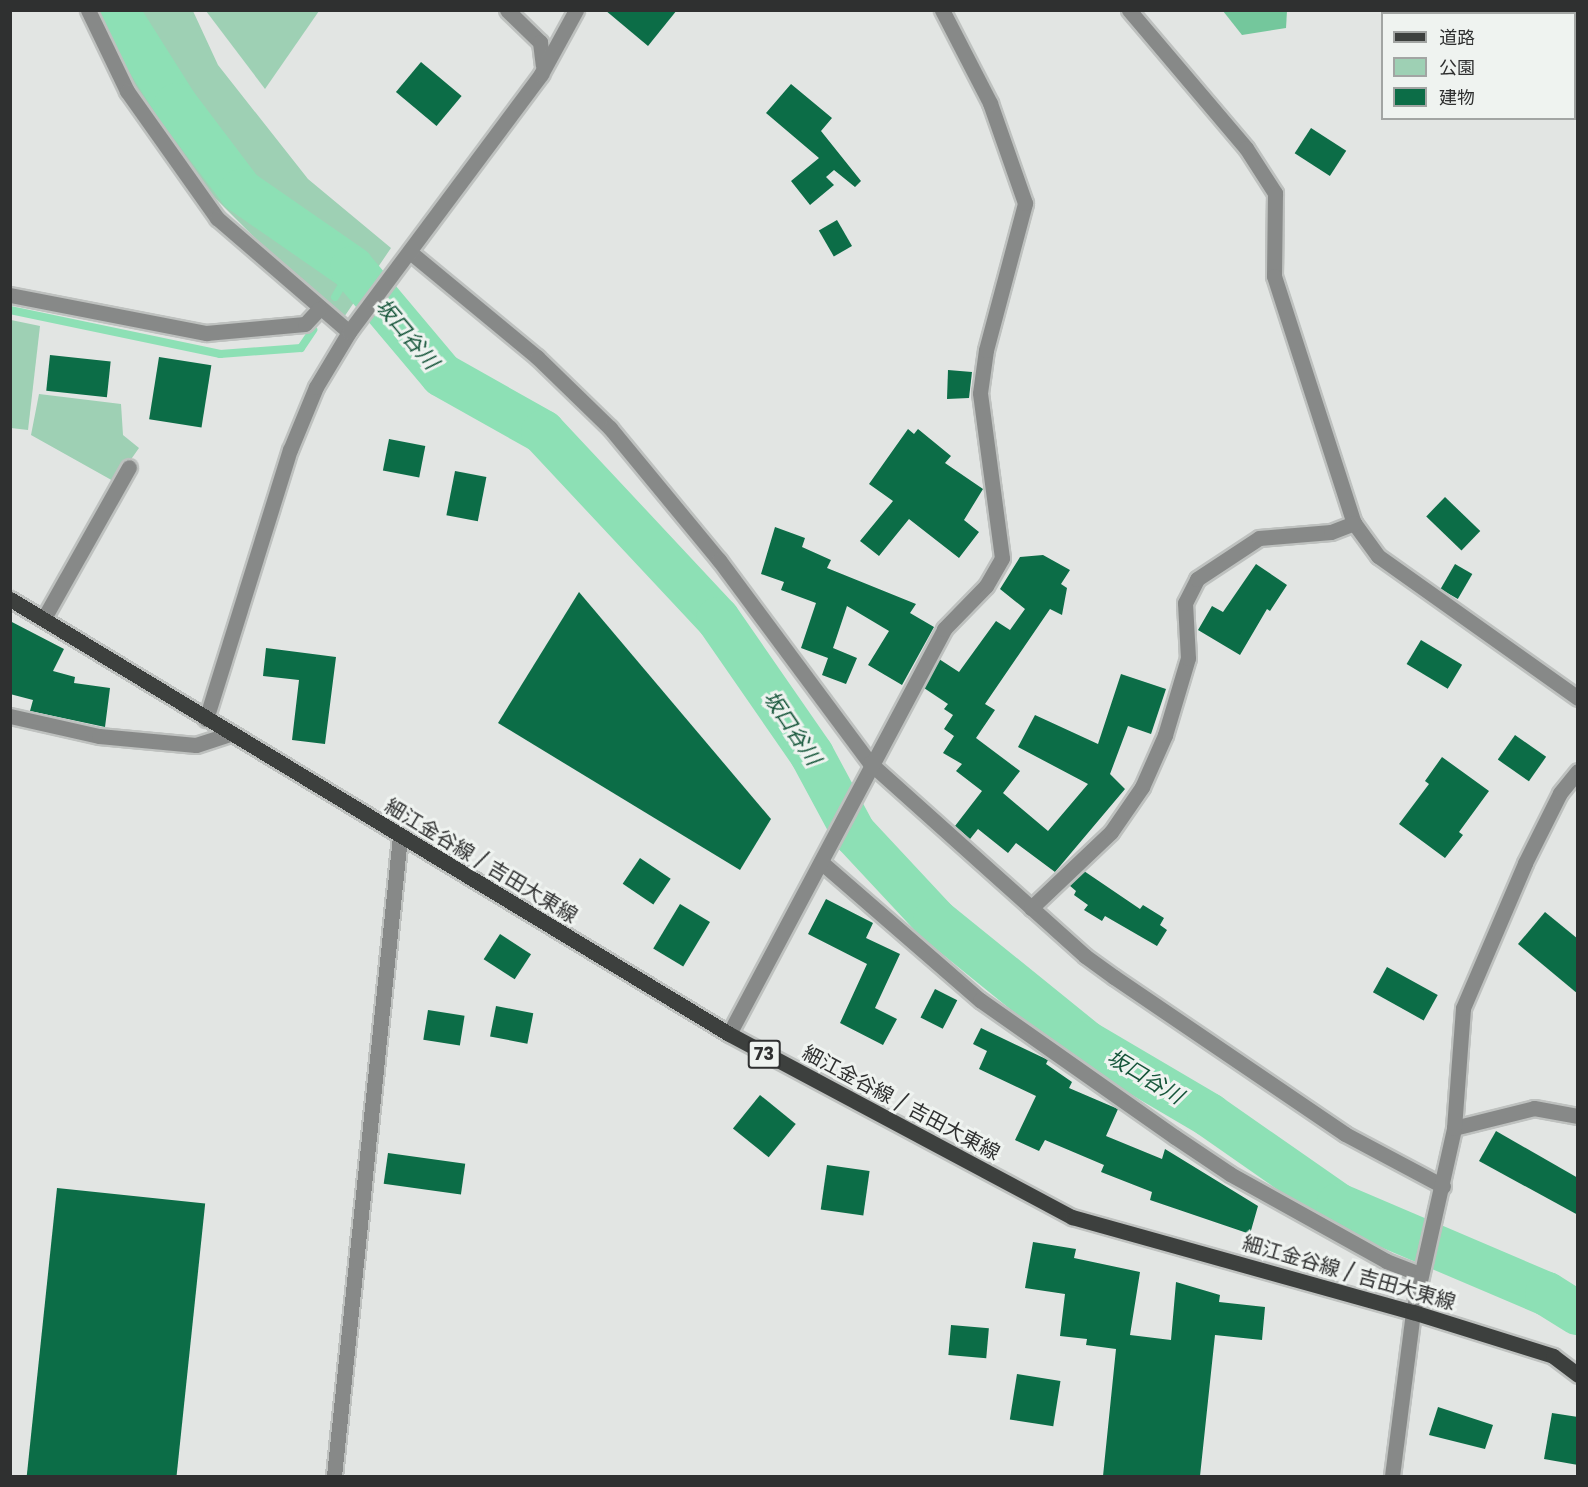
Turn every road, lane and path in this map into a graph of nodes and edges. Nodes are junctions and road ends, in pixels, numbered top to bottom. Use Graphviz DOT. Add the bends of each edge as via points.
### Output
graph roads {
  1 [pos="88,10"];
  2 [pos="507,10"];
  3 [pos="576,10"];
  4 [pos="942,10"];
  5 [pos="1129,10"];
  6 [pos="541,74"];
  7 [pos="407,256"];
  8 [pos="10,295"];
  9 [pos="319,309"];
  10 [pos="353,326"];
  11 [pos="129,467"];
  12 [pos="1354,523"];
  13 [pos="10,599"];
  14 [pos="44,618"];
  15 [pos="1578,698"];
  16 [pos="10,716"];
  17 [pos="206,719"];
  18 [pos="230,734"];
  19 [pos="870,763"];
  20 [pos="1578,771"];
  21 [pos="400,836"];
  22 [pos="820,862"];
  23 [pos="1031,908"];
  24 [pos="729,1034"];
  25 [pos="1578,1116"];
  26 [pos="1454,1128"];
  27 [pos="1443,1186"];
  28 [pos="1421,1270"];
  29 [pos="1413,1312"];
  30 [pos="1578,1375"];
  31 [pos="334,1476"];
  32 [pos="1392,1476"];
  1 -- 9 [label="street" via="127,91 217,218"];
  2 -- 6 [label="street" via="540,42 545,61"];
  3 -- 6 [label="street"];
  4 -- 19 [label="street" via="990,103 1025,203 986,350 980,393 1002,558 986,586 944,629"];
  5 -- 12 [label="street" via="1246,148 1275,193 1274,276"];
  6 -- 7 [label="street"];
  7 -- 10 [label="street"];
  7 -- 19 [label="street" via="537,357 610,428 719,560"];
  8 -- 9 [label="street" via="206,333 305,324"];
  9 -- 10 [label="street"];
  10 -- 17 [label="street" via="316,387 290,450"];
  11 -- 14 [label="street"];
  12 -- 15 [label="street" via="1378,556"];
  12 -- 23 [label="street" via="1331,532 1259,538 1197,579 1185,603 1188,658 1165,735 1142,786 1111,832"];
  13 -- 14 [label="main road, 細江金谷線 / 吉田大東線 / 73"];
  14 -- 17 [label="main road, 細江金谷線 / 吉田大東線 / 73"];
  16 -- 18 [label="street" via="99,736 196,745"];
  17 -- 18 [label="main road, 細江金谷線 / 吉田大東線 / 73"];
  18 -- 21 [label="main road, 細江金谷線 / 吉田大東線 / 73"];
  19 -- 22 [label="street"];
  19 -- 23 [label="street"];
  20 -- 26 [label="street" via="1560,793 1525,863 1463,1008"];
  21 -- 24 [label="main road, 細江金谷線 / 吉田大東線 / 73"];
  21 -- 31 [label="street"];
  22 -- 24 [label="street"];
  22 -- 28 [label="street" via="980,1000 1175,1137 1230,1174 1355,1244"];
  23 -- 27 [label="street" via="1085,956 1139,996 1197,1030 1345,1134"];
  24 -- 29 [label="main road, 細江金谷線 / 吉田大東線 / 73" via="1072,1217"];
  25 -- 26 [label="street" via="1534,1108"];
  26 -- 27 [label="street"];
  27 -- 28 [label="street"];
  28 -- 29 [label="street"];
  29 -- 30 [label="main road, 細江金谷線 / 吉田大東線 / 73" via="1553,1356"];
  29 -- 32 [label="street"];
}
